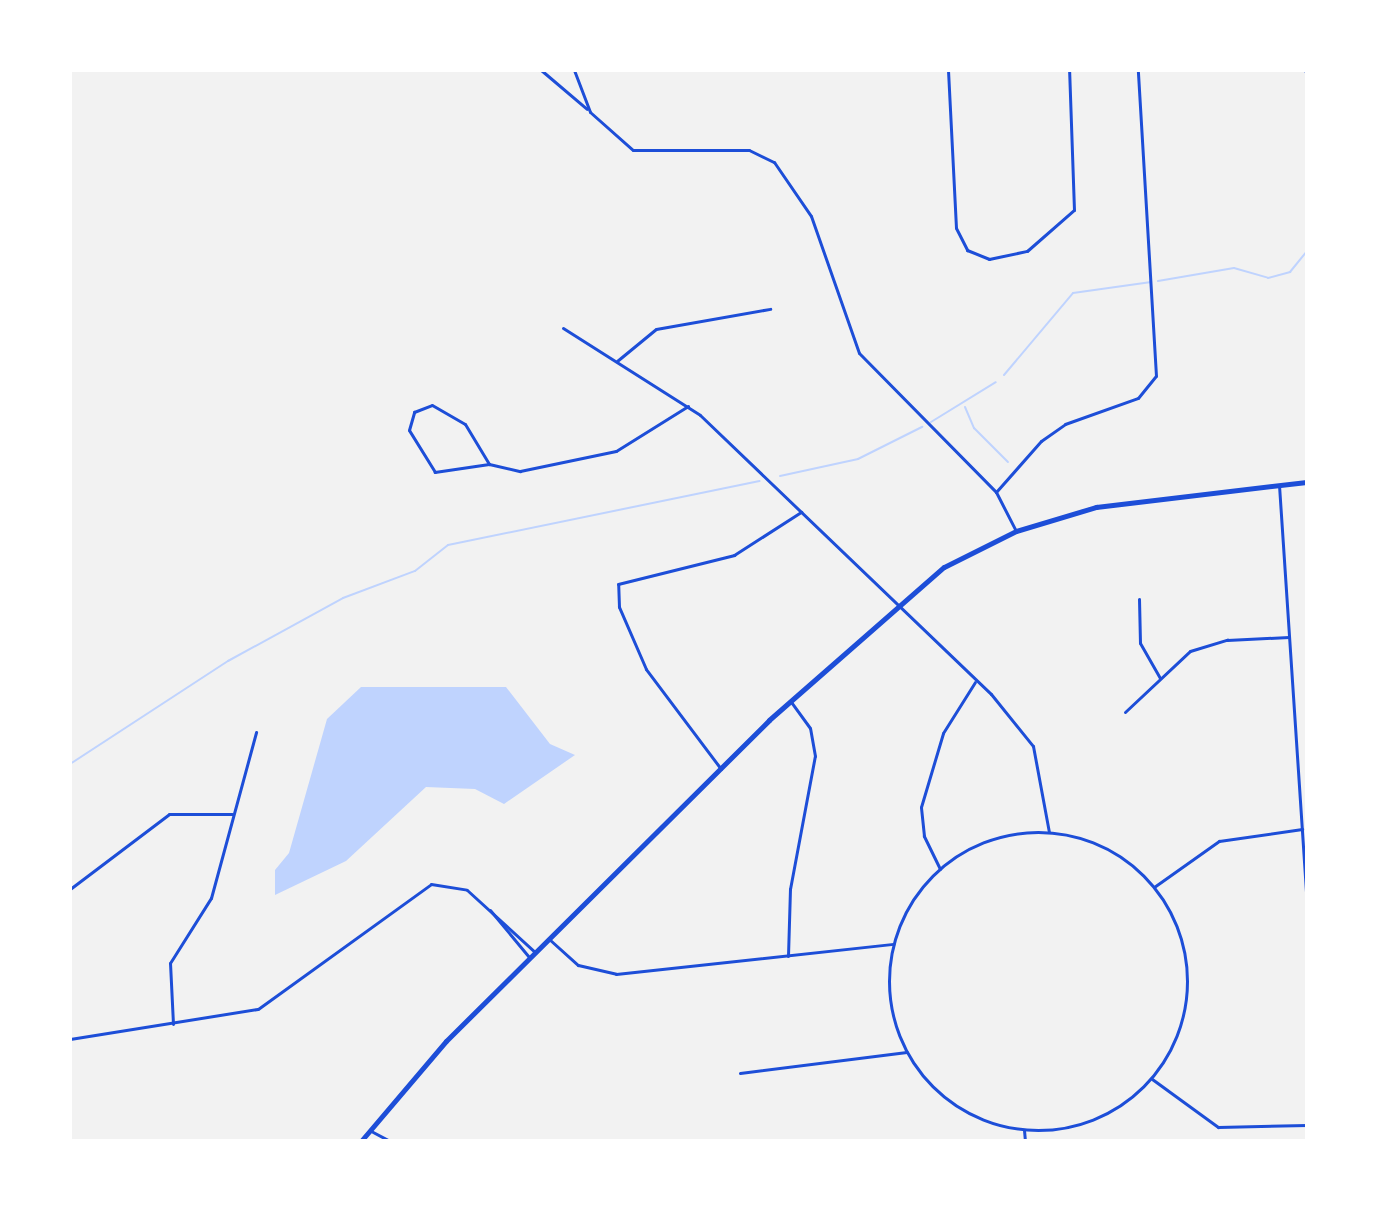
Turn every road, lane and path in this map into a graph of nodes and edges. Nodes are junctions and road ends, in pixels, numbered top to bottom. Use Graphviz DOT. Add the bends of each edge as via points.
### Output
graph roads {
  1 [pos="541,70"];
  2 [pos="574,70"];
  3 [pos="948,70"];
  4 [pos="1069,70"];
  5 [pos="1138,70"];
  6 [pos="590,112"];
  7 [pos="770,309"];
  8 [pos="563,328"];
  9 [pos="617,361"];
  10 [pos="688,406"];
  11 [pos="489,464"];
  12 [pos="1307,482"];
  13 [pos="1279,485"];
  14 [pos="996,492"];
  15 [pos="802,512"];
  16 [pos="1016,531"];
  17 [pos="1139,599"];
  18 [pos="898,601"];
  19 [pos="1289,637"];
  20 [pos="1160,678"];
  21 [pos="976,681"];
  22 [pos="790,701"];
  23 [pos="1125,712"];
  24 [pos="256,732"];
  25 [pos="721,769"];
  26 [pos="1307,790"];
  27 [pos="1299,791"];
  28 [pos="232,814"];
  29 [pos="1302,829"];
  30 [pos="1049,833"];
  31 [pos="940,869"];
  32 [pos="1153,887"];
  33 [pos="70,889"];
  34 [pos="1307,903"];
  35 [pos="490,910"];
  36 [pos="549,939"];
  37 [pos="894,944"];
  38 [pos="535,952"];
  39 [pos="788,956"];
  40 [pos="529,957"];
  41 [pos="173,1024"];
  42 [pos="70,1039"];
  43 [pos="907,1052"];
  44 [pos="740,1073"];
  45 [pos="1150,1078"];
  46 [pos="1307,1125"];
  47 [pos="1024,1130"];
  48 [pos="371,1131"];
  49 [pos="361,1141"];
  50 [pos="390,1141"];
  51 [pos="1025,1141"];
  1 -- 6 [label="street"];
  2 -- 6 [label="street"];
  3 -- 4 [label="street" via="956,228 967,250 989,259 1027,251 1074,210"];
  5 -- 14 [label="street" via="1156,376 1138,398 1065,424 1041,441"];
  6 -- 14 [label="street" via="643,153 729,148 774,162 811,216 859,353"];
  7 -- 9 [label="street" via="656,329"];
  8 -- 9 [label="street"];
  9 -- 10 [label="street"];
  10 -- 11 [label="street" via="643,441 616,451 520,471"];
  10 -- 15 [label="street"];
  11 -- 11 [label="street" via="478,439 449,413 432,405 414,412 409,430 435,472"];
  12 -- 13 [label="main road"];
  13 -- 16 [label="main road" via="1143,497"];
  13 -- 19 [label="street"];
  14 -- 16 [label="street"];
  15 -- 18 [label="street"];
  15 -- 25 [label="street" via="734,555 618,584 619,607 646,669"];
  16 -- 18 [label="main road"];
  17 -- 20 [label="street" via="1140,643"];
  18 -- 21 [label="street"];
  18 -- 22 [label="main road"];
  19 -- 20 [label="street" via="1209,644"];
  19 -- 27 [label="street"];
  20 -- 23 [label="street"];
  21 -- 30 [label="street" via="1033,746"];
  21 -- 31 [label="street" via="943,733 922,797 924,836"];
  22 -- 25 [label="main road"];
  22 -- 39 [label="street" via="810,728 815,756 790,889"];
  24 -- 28 [label="street"];
  25 -- 36 [label="main road"];
  26 -- 27 [label="street"];
  27 -- 29 [label="street"];
  28 -- 33 [label="street" via="169,814"];
  28 -- 41 [label="street" via="208,908 170,963"];
  29 -- 32 [label="street" via="1219,841"];
  29 -- 34 [label="street"];
  30 -- 31 [label="street" via="1002,836"];
  30 -- 32 [label="street" via="1114,854"];
  31 -- 37 [label="street" via="916,895"];
  32 -- 45 [label="street" via="1175,926 1186,983 1174,1041"];
  35 -- 38 [label="street"];
  35 -- 40 [label="street"];
  35 -- 41 [label="street" via="459,886 431,884 267,1005"];
  36 -- 38 [label="main road"];
  36 -- 39 [label="street" via="578,965 616,974"];
  37 -- 39 [label="street"];
  37 -- 43 [label="street" via="890,991"];
  38 -- 40 [label="main road"];
  40 -- 48 [label="main road"];
  41 -- 42 [label="street"];
  43 -- 44 [label="street"];
  43 -- 47 [label="street" via="956,1106"];
  45 -- 46 [label="street" via="1218,1127"];
  45 -- 47 [label="street" via="1094,1119"];
  47 -- 51 [label="street"];
  48 -- 49 [label="main road"];
  48 -- 50 [label="street"];
}
